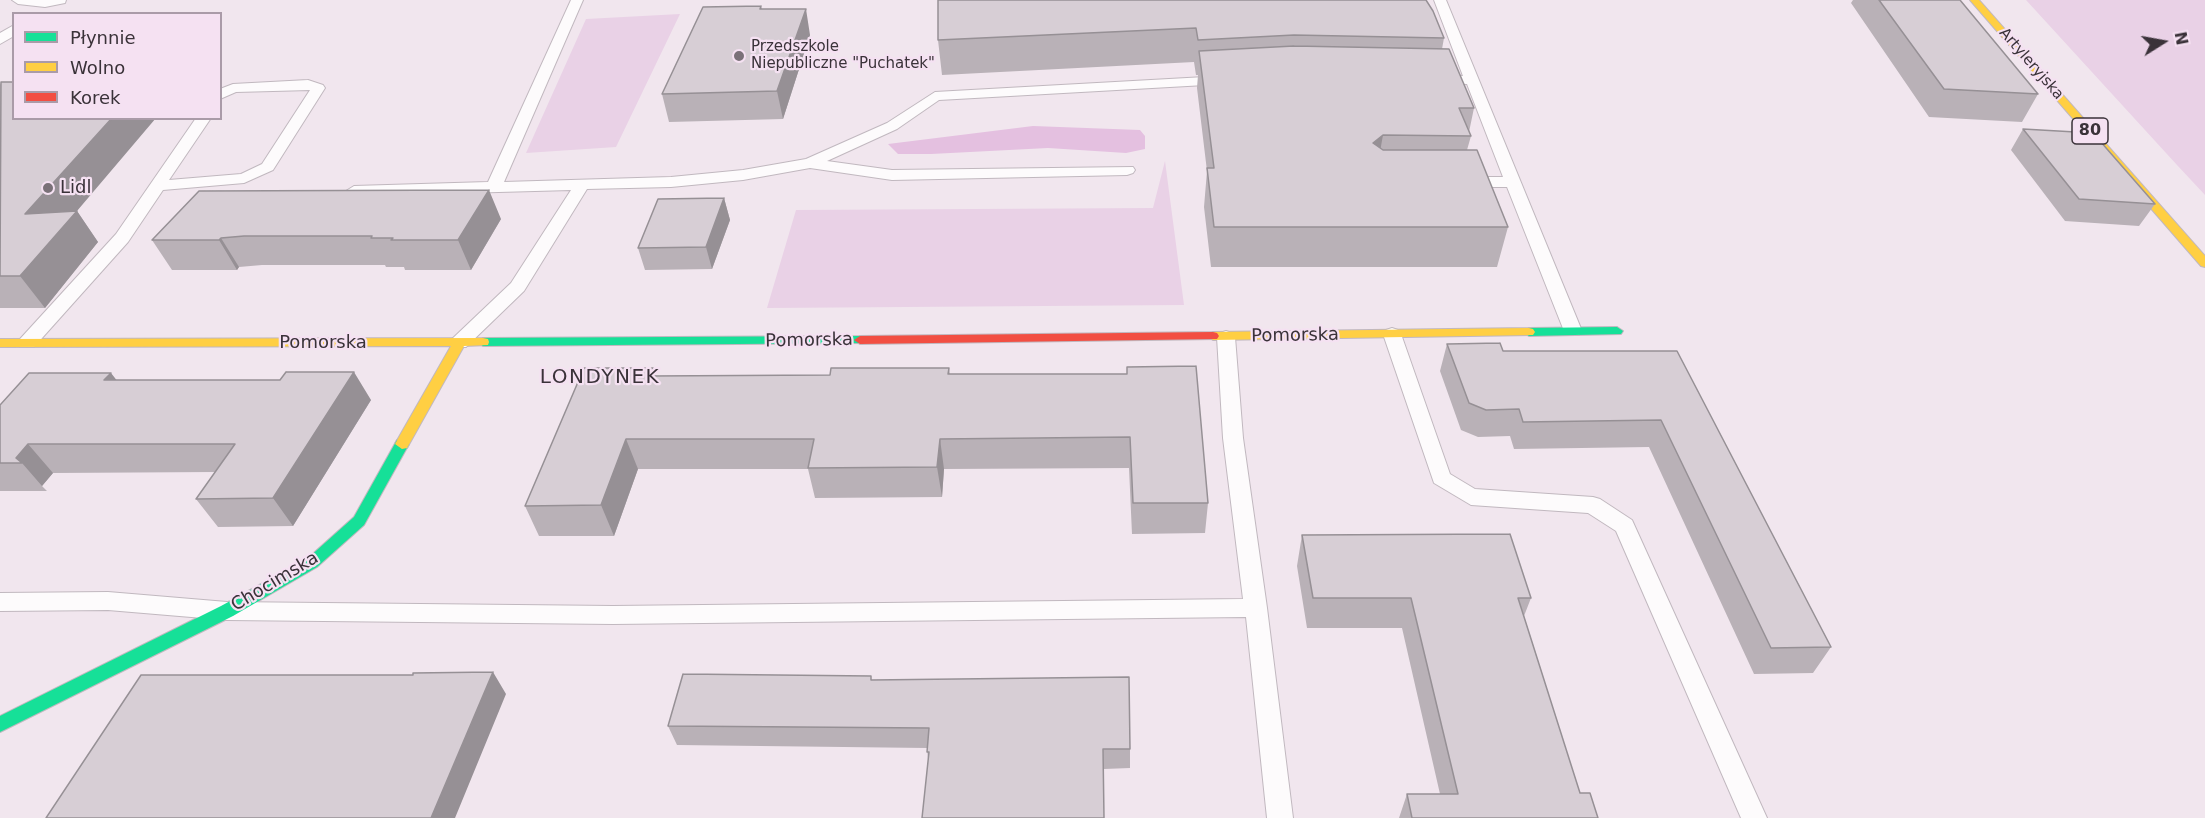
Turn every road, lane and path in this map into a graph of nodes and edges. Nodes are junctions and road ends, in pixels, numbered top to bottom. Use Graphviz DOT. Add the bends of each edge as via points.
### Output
graph roads {
  1 [pos="18,0"];
  2 [pos="60,0"];
  3 [pos="577,0"];
  4 [pos="1440,0"];
  5 [pos="1974,0"];
  6 [pos="45,3"];
  7 [pos="34,12"];
  8 [pos="12,31"];
  9 [pos="0,40"];
  10 [pos="1426,79"];
  11 [pos="1234,80"];
  12 [pos="1471,80"];
  13 [pos="222,93"];
  14 [pos="203,120"];
  15 [pos="810,163"];
  16 [pos="1127,170"];
  17 [pos="1444,182"];
  18 [pos="1513,182"];
  19 [pos="582,184"];
  20 [pos="158,186"];
  21 [pos="494,186"];
  22 [pos="352,191"];
  23 [pos="2205,263"];
  24 [pos="1573,332"];
  25 [pos="1617,332"];
  26 [pos="1392,334"];
  27 [pos="1226,337"];
  28 [pos="0,343"];
  29 [pos="27,343"];
  30 [pos="459,343"];
  31 [pos="0,602"];
  32 [pos="1256,608"];
  33 [pos="227,611"];
  34 [pos="0,724"];
  35 [pos="1280,818"];
  36 [pos="1754,818"];
  1 -- 6 [label="lane"];
  2 -- 6 [label="lane"];
  3 -- 21 [label="lane"];
  4 -- 12 [label="lane"];
  5 -- 23 [label="street, Artyleryjska / 80"];
  6 -- 7 [label="lane"];
  8 -- 9 [label="lane"];
  10 -- 12 [label="lane"];
  11 -- 15 [label="lane" via="935,96 892,126"];
  12 -- 18 [label="lane"];
  13 -- 20 [label="lane" via="233,88 286,85 308,84 318,88 268,167 244,178"];
  14 -- 20 [label="lane"];
  15 -- 16 [label="lane" via="892,175"];
  15 -- 19 [label="lane" via="682,181"];
  17 -- 18 [label="lane"];
  18 -- 24 [label="lane"];
  19 -- 21 [label="lane"];
  19 -- 30 [label="lane" via="518,287"];
  20 -- 29 [label="lane" via="122,238"];
  21 -- 22 [label="lane"];
  24 -- 25 [label="street, Pomorska"];
  24 -- 26 [label="street, Pomorska"];
  26 -- 27 [label="street, Pomorska"];
  26 -- 36 [label="lane" via="1441,478 1471,497 1593,505 1624,526"];
  27 -- 30 [label="street, Pomorska"];
  27 -- 32 [label="lane" via="1233,438"];
  28 -- 29 [label="street, Pomorska"];
  29 -- 30 [label="street, Pomorska"];
  30 -- 33 [label="street, Chocimska" via="359,521 312,563"];
  31 -- 33 [label="lane" via="108,601"];
  32 -- 33 [label="lane" via="614,615"];
  32 -- 35 [label="lane"];
  33 -- 34 [label="street, Chocimska"];
}
